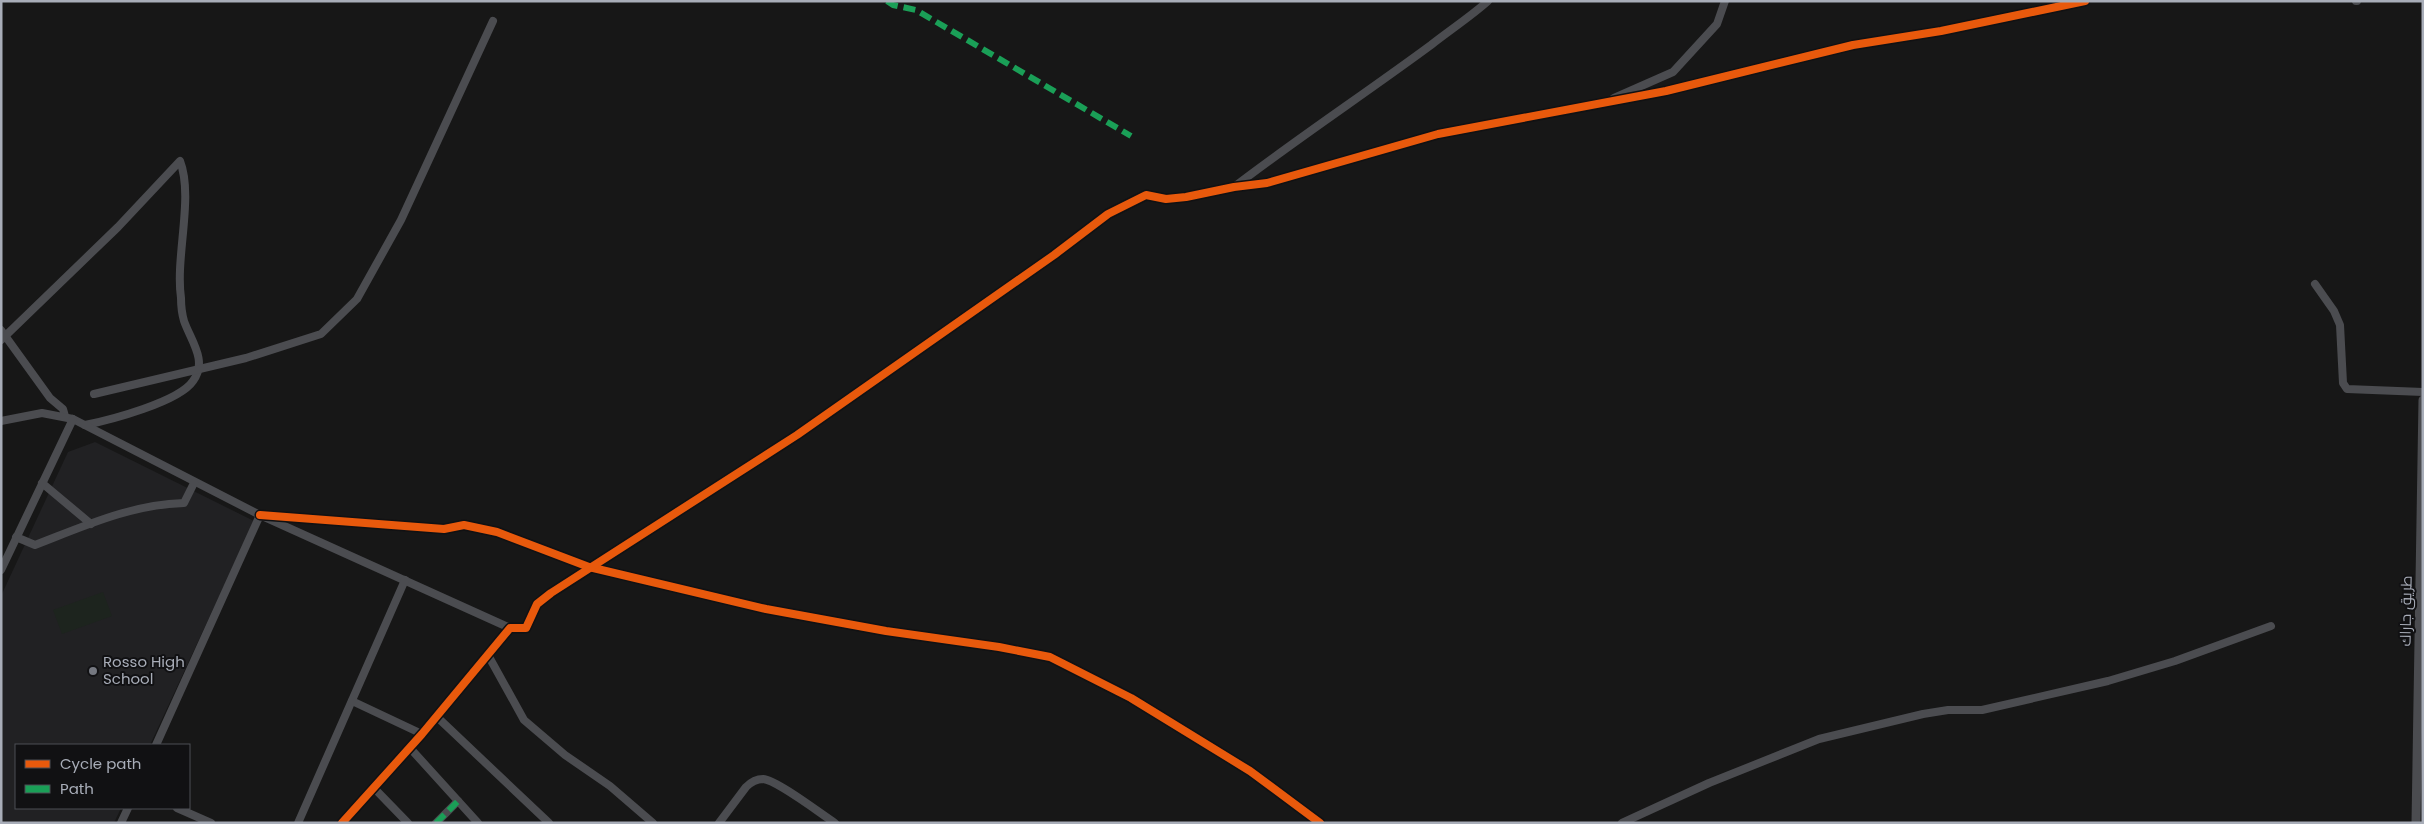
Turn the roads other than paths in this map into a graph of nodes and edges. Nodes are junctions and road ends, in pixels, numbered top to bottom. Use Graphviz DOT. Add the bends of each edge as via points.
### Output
graph roads {
  1 [pos="1488,1"];
  2 [pos="1724,1"];
  3 [pos="2050,1"];
  4 [pos="2085,1"];
  5 [pos="2058,8"];
  6 [pos="493,21"];
  7 [pos="1602,103"];
  8 [pos="1234,187"];
  9 [pos="2315,284"];
  10 [pos="3,335"];
  11 [pos="200,368"];
  12 [pos="2423,392"];
  13 [pos="94,394"];
  14 [pos="2423,400"];
  15 [pos="2423,409"];
  16 [pos="69,417"];
  17 [pos="1,421"];
  18 [pos="84,425"];
  19 [pos="2422,462"];
  20 [pos="42,482"];
  21 [pos="194,483"];
  22 [pos="260,515"];
  23 [pos="91,524"];
  24 [pos="16,537"];
  25 [pos="588,566"];
  26 [pos="1,570"];
  27 [pos="405,580"];
  28 [pos="2270,626"];
  29 [pos="510,628"];
  30 [pos="488,655"];
  31 [pos="352,701"];
  32 [pos="436,716"];
  33 [pos="2420,733"];
  34 [pos="422,734"];
  35 [pos="156,744"];
  36 [pos="410,748"];
  37 [pos="373,787"];
  38 [pos="458,801"];
  39 [pos="128,809"];
  40 [pos="179,809"];
  41 [pos="121,823"];
  42 [pos="212,823"];
  43 [pos="298,823"];
  44 [pos="342,823"];
  45 [pos="408,823"];
  46 [pos="436,823"];
  47 [pos="478,823"];
  48 [pos="549,823"];
  49 [pos="653,823"];
  50 [pos="719,823"];
  51 [pos="835,823"];
  52 [pos="1320,823"];
  53 [pos="1622,823"];
  54 [pos="2416,823"];
  1 -- 8 [label="street"];
  2 -- 7 [label="street" via="1717,24 1673,72"];
  3 -- 5 [label="street"];
  4 -- 5 [label="street"];
  5 -- 7 [label="street" via="1854,45 1666,91"];
  6 -- 11 [label="street" via="401,220 357,300 321,334 246,358"];
  7 -- 8 [label="street" via="1438,134 1267,183"];
  8 -- 25 [label="street" via="1166,199 1146,195 1108,214 1054,256 797,435"];
  9 -- 12 [label="street" via="2340,325 2343,383 2347,389"];
  10 -- 11 [label="street" via="118,227 180,161 184,172 184,196 178,281 183,319 198,354"];
  10 -- 16 [label="street" via="50,398"];
  11 -- 13 [label="street"];
  11 -- 18 [label="street" via="192,383 152,406 113,420"];
  14 -- 15 [label="street, طريق جاراك"];
  15 -- 19 [label="street, طريق جاراك"];
  16 -- 17 [label="street" via="35,413"];
  16 -- 18 [label="street"];
  16 -- 20 [label="street"];
  18 -- 21 [label="street"];
  19 -- 33 [label="street, طريق جاراك"];
  20 -- 23 [label="street"];
  20 -- 24 [label="street"];
  21 -- 22 [label="street"];
  21 -- 23 [label="street" via="184,503 160,503"];
  22 -- 25 [label="street" via="444,529 464,525 497,532"];
  22 -- 27 [label="street"];
  22 -- 35 [label="street"];
  23 -- 24 [label="street" via="35,546"];
  24 -- 26 [label="street"];
  25 -- 29 [label="street" via="537,604 526,628"];
  25 -- 52 [label="street" via="766,609 1050,657 1148,709 1250,772"];
  27 -- 29 [label="street"];
  27 -- 31 [label="street"];
  28 -- 53 [label="street" via="2175,661 2108,681 1982,710 1923,714 1819,739 1709,783"];
  29 -- 30 [label="street"];
  30 -- 32 [label="street"];
  30 -- 49 [label="street" via="524,720"];
  31 -- 34 [label="street"];
  31 -- 43 [label="street"];
  32 -- 34 [label="street"];
  32 -- 48 [label="street"];
  33 -- 54 [label="street, طريق جاراك"];
  34 -- 36 [label="street"];
  36 -- 37 [label="street"];
  36 -- 38 [label="street"];
  37 -- 44 [label="street"];
  37 -- 45 [label="street"];
  38 -- 46 [label="street"];
  38 -- 47 [label="street"];
  39 -- 41 [label="street"];
  40 -- 42 [label="street"];
  50 -- 51 [label="street" via="751,782 764,779 771,780"];
}
